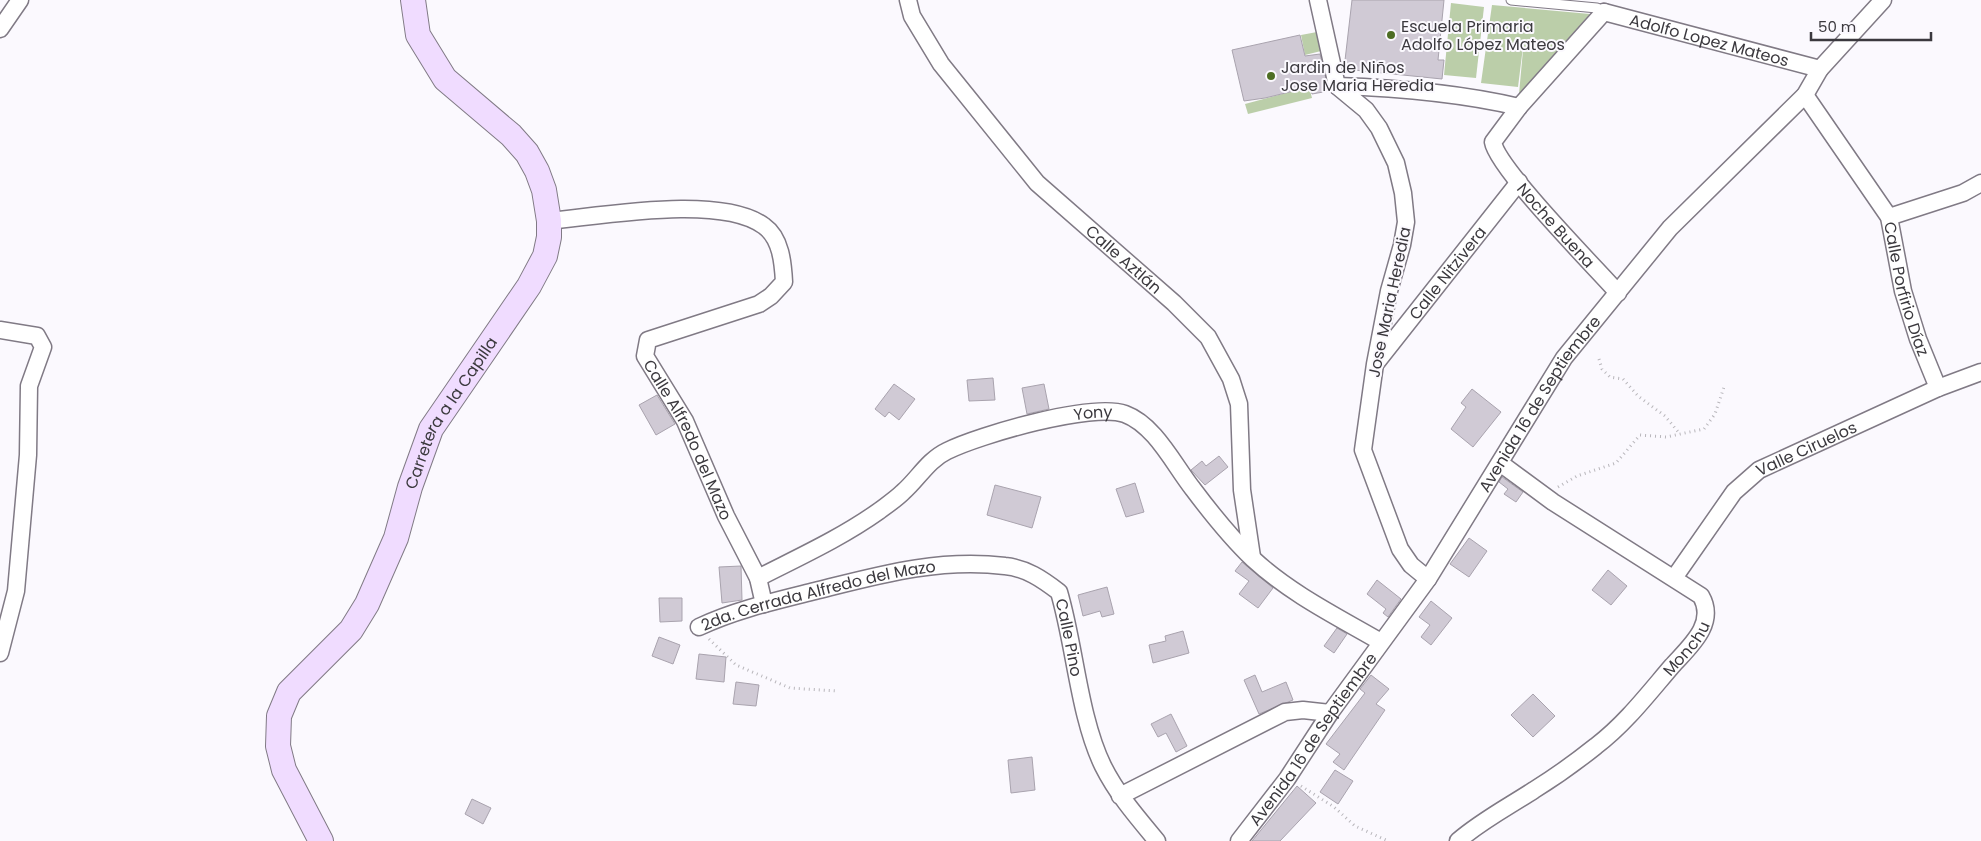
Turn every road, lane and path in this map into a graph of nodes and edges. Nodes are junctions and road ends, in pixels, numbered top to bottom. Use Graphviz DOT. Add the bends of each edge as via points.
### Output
graph roads {
  1 [pos="20,0"];
  2 [pos="413,0"];
  3 [pos="908,0"];
  4 [pos="1318,0"];
  5 [pos="1511,0"];
  6 [pos="1883,0"];
  7 [pos="1605,6"];
  8 [pos="0,29"];
  9 [pos="1820,69"];
  10 [pos="1337,86"];
  11 [pos="1805,95"];
  12 [pos="1519,107"];
  13 [pos="1519,182"];
  14 [pos="1981,183"];
  15 [pos="1889,217"];
  16 [pos="549,221"];
  17 [pos="1618,292"];
  18 [pos="0,330"];
  19 [pos="1599,359"];
  20 [pos="1375,364"];
  21 [pos="1981,372"];
  22 [pos="1724,387"];
  23 [pos="1938,388"];
  24 [pos="1680,435"];
  25 [pos="1500,463"];
  26 [pos="1541,493"];
  27 [pos="1252,557"];
  28 [pos="947,563"];
  29 [pos="758,578"];
  30 [pos="1674,578"];
  31 [pos="1428,580"];
  32 [pos="764,604"];
  33 [pos="699,627"];
  34 [pos="1381,642"];
  35 [pos="0,653"];
  36 [pos="837,690"];
  37 [pos="1330,713"];
  38 [pos="1287,779"];
  39 [pos="1120,796"];
  40 [pos="321,841"];
  41 [pos="1157,841"];
  42 [pos="1239,841"];
  43 [pos="1388,841"];
  44 [pos="1458,841"];
  1 -- 8 [label="street"];
  2 -- 16 [label="street, Carretera a la Capilla" via="418,35 446,79 527,153 538,171"];
  3 -- 27 [label="street, Calle Aztlán" via="912,16 941,64 1037,183 1208,337 1231,379 1239,404 1242,490"];
  4 -- 10 [label="street"];
  5 -- 7 [label="lane" via="1597,8"];
  6 -- 9 [label="street, Avenida 16 de Septiembre"];
  7 -- 9 [label="street, Adolfo Lopez Mateos"];
  7 -- 12 [label="street"];
  9 -- 11 [label="street, Avenida 16 de Septiembre"];
  10 -- 12 [label="street" via="1477,98"];
  10 -- 20 [label="street, Jose Maria Heredia" via="1366,110 1378,128 1396,163 1403,193 1404,237 1389,291"];
  11 -- 15 [label="street, Calle Porfirio Díaz"];
  11 -- 17 [label="street, Avenida 16 de Septiembre" via="1670,228"];
  12 -- 13 [label="street, Noche Buena" via="1493,142 1499,156"];
  13 -- 17 [label="street, Noche Buena"];
  13 -- 20 [label="street, Calle Nitzivera"];
  14 -- 15 [label="street" via="1963,193"];
  15 -- 23 [label="street, Calle Porfirio Díaz" via="1903,291"];
  16 -- 29 [label="street, Calle Alfredo del Mazo" via="708,209 741,215 764,226 777,243 783,261 784,282 771,296 749,308 648,340 645,356 685,420 726,516"];
  16 -- 40 [label="street, Carretera a la Capilla" via="545,256 529,286 431,429 396,538 366,604 351,630 288,692 279,716 278,746 284,770"];
  17 -- 25 [label="street, Avenida 16 de Septiembre" via="1564,358"];
  18 -- 35 [label="street" via="37,336 43,347 29,386 28,455 16,591"];
  19 -- 24 [label="path" via="1602,369 1610,376 1624,379 1638,396 1665,416"];
  20 -- 31 [label="street, Jose Maria Heredia" via="1364,450 1400,549 1411,565"];
  21 -- 23 [label="street, Valle Ciruelos"];
  22 -- 24 [label="path" via="1710,423 1700,431"];
  23 -- 30 [label="street, Valle Ciruelos" via="1760,470 1747,479 1734,492"];
  24 -- 26 [label="path" via="1640,435 1616,463"];
  25 -- 26 [label="street, Monchu"];
  25 -- 31 [label="street, Avenida 16 de Septiembre"];
  26 -- 30 [label="street, Monchu"];
  27 -- 29 [label="street, Yony" via="1199,497 1152,432 1123,413 1094,411 1001,432 945,451 879,511 838,538"];
  27 -- 34 [label="street, Yony" via="1294,591"];
  28 -- 32 [label="street, 2da. Cerrada Alfredo del Mazo" via="896,571"];
  28 -- 39 [label="street, Calle Pino" via="1022,570 1044,580 1059,592 1091,732 1103,766"];
  29 -- 32 [label="street, Calle Alfredo del Mazo"];
  30 -- 44 [label="street, Monchu" via="1705,602 1706,620 1697,638 1624,721 1598,745"];
  31 -- 34 [label="street, Avenida 16 de Septiembre"];
  32 -- 33 [label="street, 2da. Cerrada Alfredo del Mazo"];
  33 -- 36 [label="path, 2da. Cerrada Alfredo del Mazo" via="736,665 790,688"];
  34 -- 37 [label="street, Avenida 16 de Septiembre"];
  37 -- 38 [label="street, Avenida 16 de Septiembre"];
  37 -- 39 [label="street" via="1285,712"];
  38 -- 42 [label="street, Avenida 16 de Septiembre"];
  38 -- 43 [label="path" via="1314,793 1355,826"];
  39 -- 41 [label="street, Calle Pino"];
}
